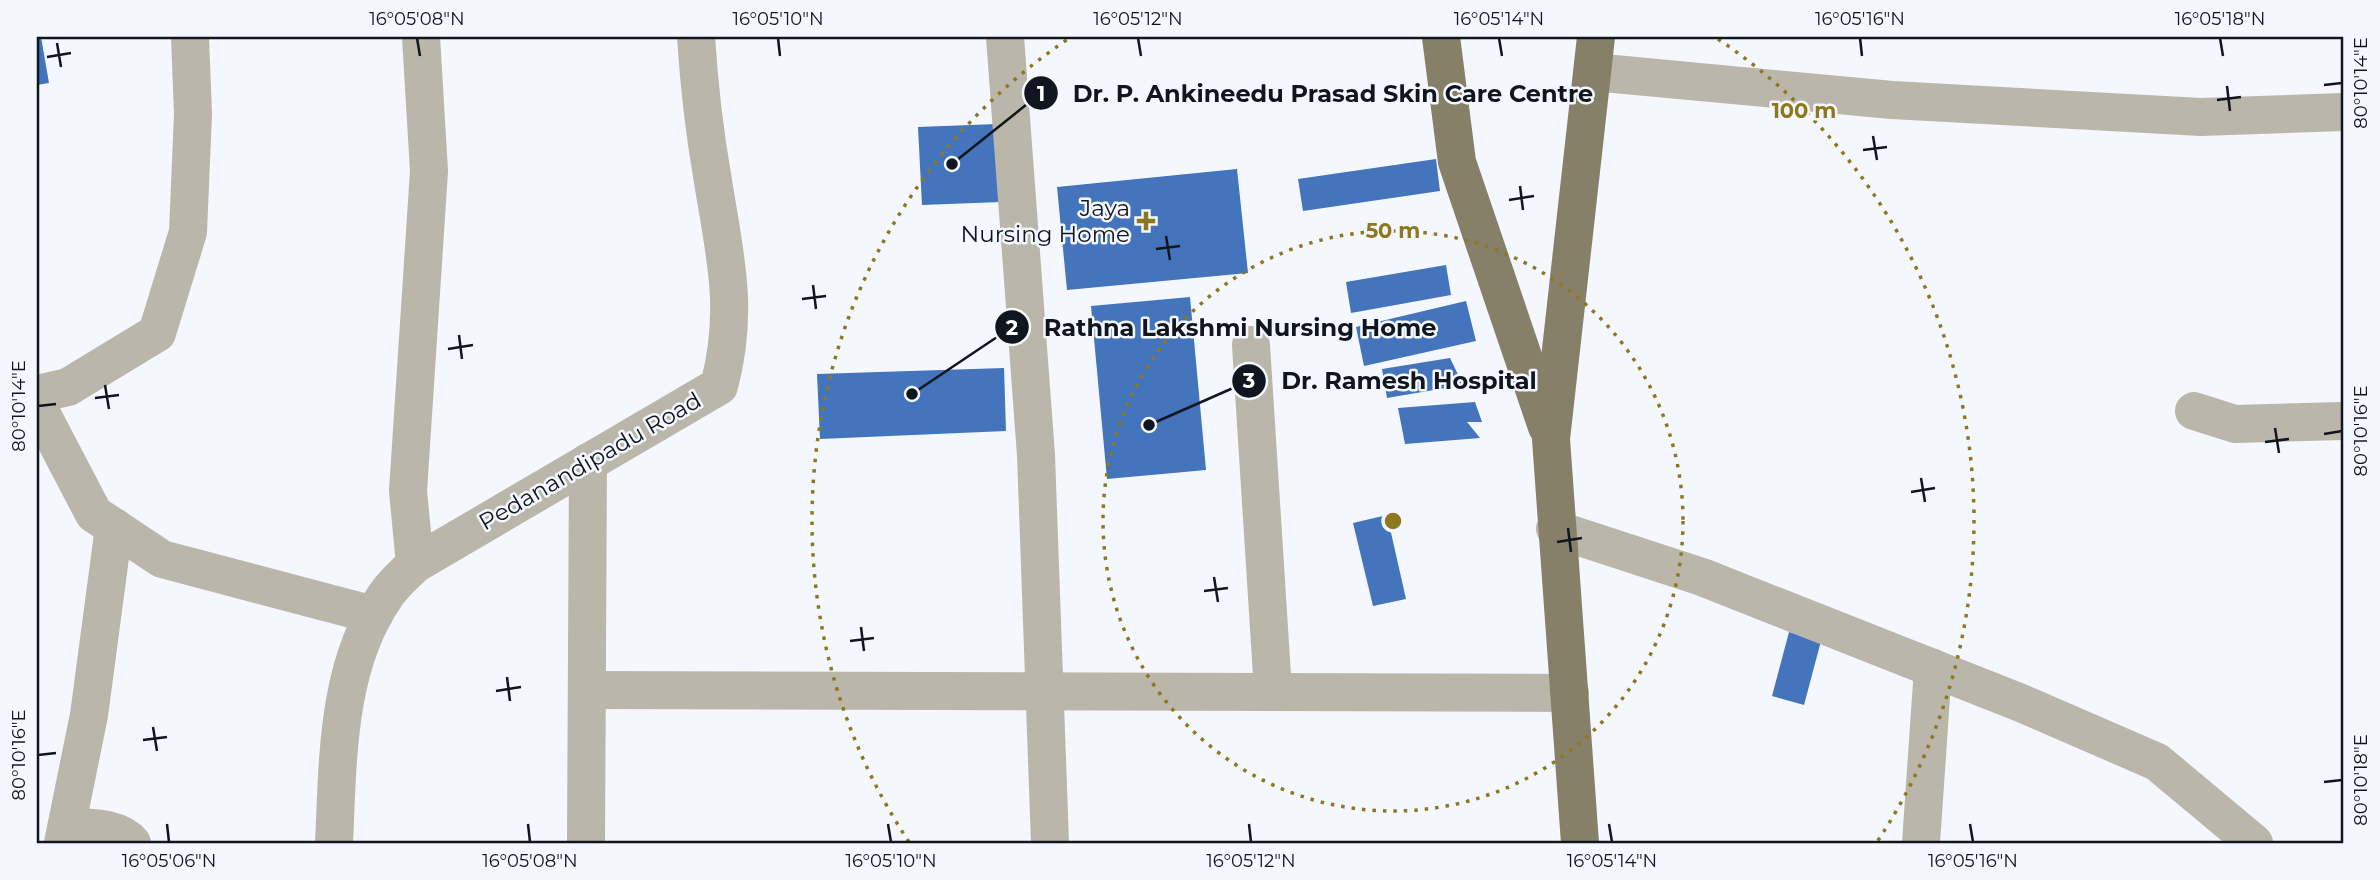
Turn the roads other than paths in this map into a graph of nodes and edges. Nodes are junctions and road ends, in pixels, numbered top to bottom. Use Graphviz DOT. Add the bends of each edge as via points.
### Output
graph roads {
  1 [pos="190,37"];
  2 [pos="421,37"];
  3 [pos="696,37"];
  4 [pos="1005,37"];
  5 [pos="1441,37"];
  6 [pos="1594,54"];
  7 [pos="2343,112"];
  8 [pos="1251,345"];
  9 [pos="37,394"];
  10 [pos="37,405"];
  11 [pos="2194,411"];
  12 [pos="2343,421"];
  13 [pos="1551,439"];
  14 [pos="588,463"];
  15 [pos="114,527"];
  16 [pos="1555,529"];
  17 [pos="415,564"];
  18 [pos="374,615"];
  19 [pos="1933,668"];
  20 [pos="587,690"];
  21 [pos="1045,690"];
  22 [pos="1273,691"];
  23 [pos="1570,694"];
  24 [pos="65,834"];
  25 [pos="132,843"];
  26 [pos="334,843"];
  27 [pos="586,843"];
  28 [pos="1050,843"];
  29 [pos="1580,843"];
  30 [pos="1921,843"];
  31 [pos="2253,843"];
  1 -- 9 [label="street" via="193,114 188,232 157,333 68,387"];
  2 -- 17 [label="street" via="429,171 408,491"];
  3 -- 14 [label="street, Pedanandipadu Road" via="701,110 731,298 730,347 719,386"];
  4 -- 21 [label="street" via="1036,455"];
  5 -- 13 [label="main road" via="1457,162"];
  6 -- 7 [label="street" via="1892,100 2188,116"];
  6 -- 13 [label="main road"];
  8 -- 22 [label="street"];
  10 -- 15 [label="street" via="94,514"];
  11 -- 12 [label="street" via="2235,424"];
  13 -- 16 [label="main road"];
  14 -- 17 [label="street, Pedanandipadu Road"];
  14 -- 20 [label="street"];
  15 -- 18 [label="street" via="162,559"];
  15 -- 24 [label="street" via="89,715"];
  16 -- 19 [label="street" via="1703,577"];
  16 -- 23 [label="main road"];
  17 -- 18 [label="street, Pedanandipadu Road" via="386,594"];
  18 -- 26 [label="street, Pedanandipadu Road" via="340,722"];
  19 -- 30 [label="street"];
  19 -- 31 [label="street" via="2157,762"];
  20 -- 21 [label="street"];
  20 -- 27 [label="street"];
  21 -- 22 [label="street"];
  21 -- 28 [label="street"];
  22 -- 23 [label="street"];
  23 -- 29 [label="main road"];
  24 -- 25 [label="street" via="115,832"];
}
